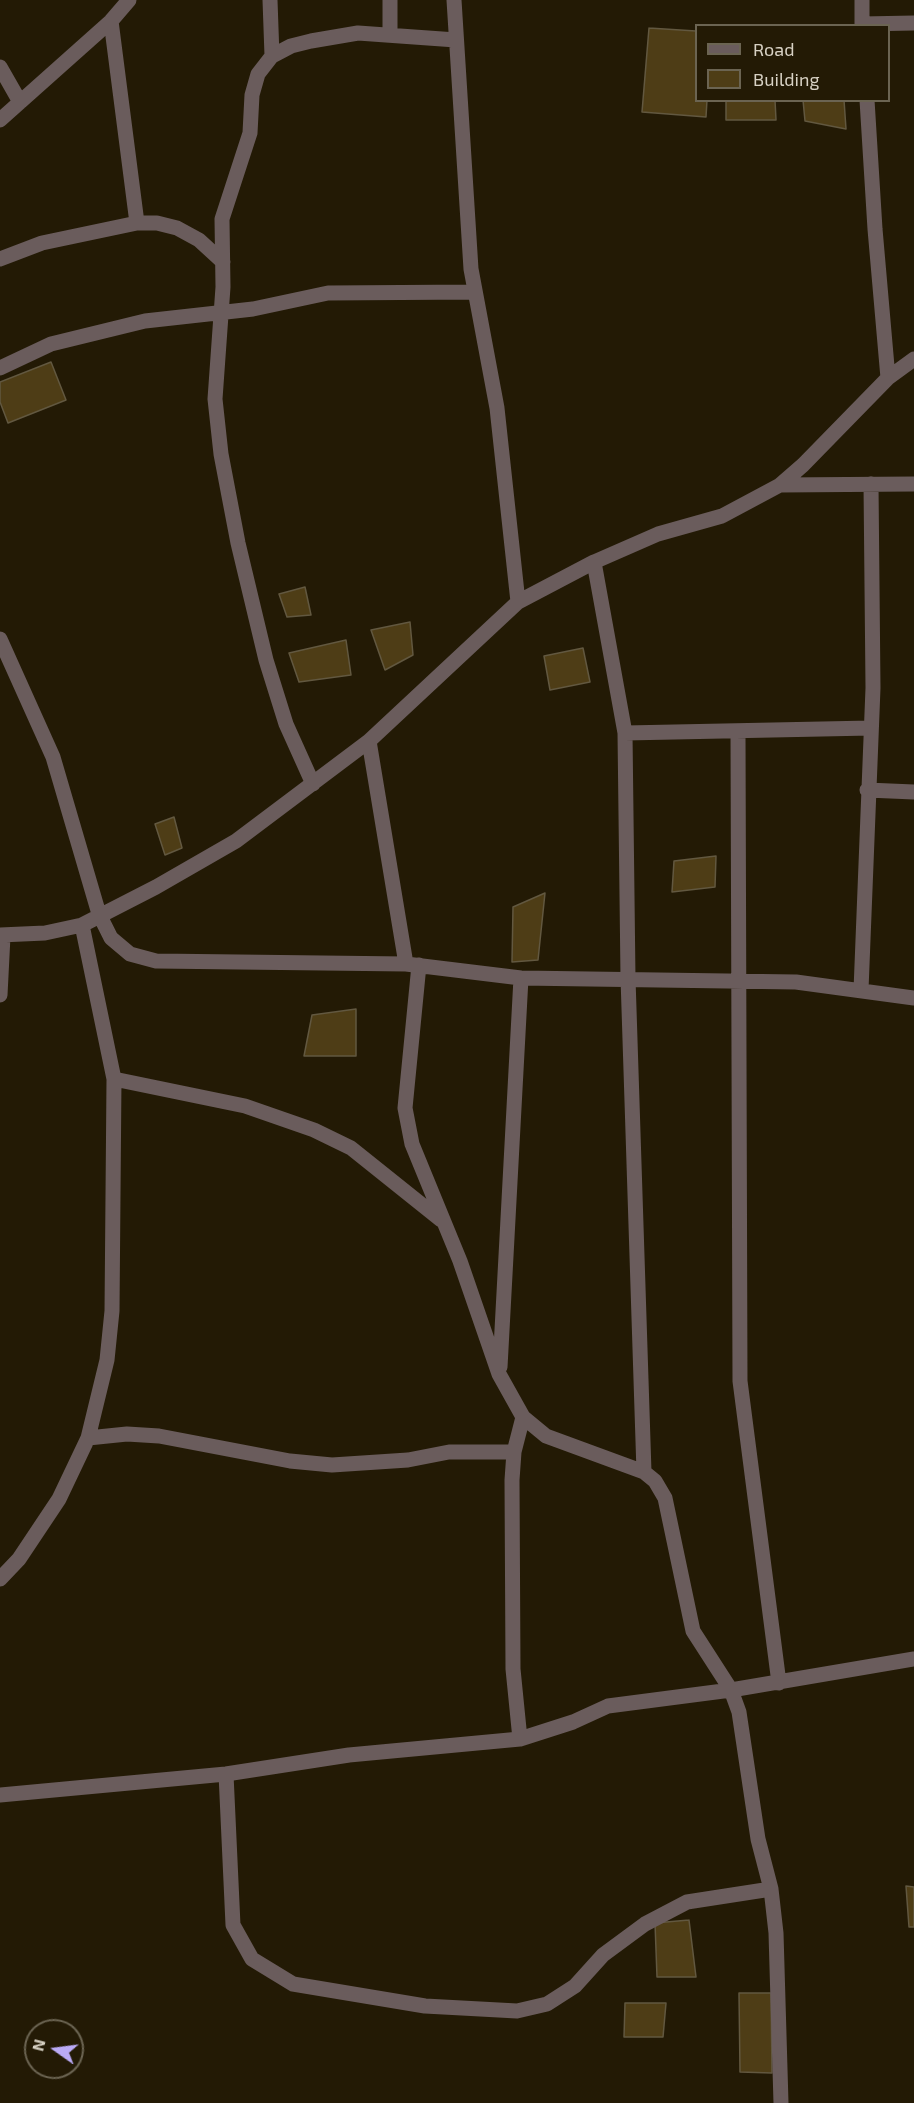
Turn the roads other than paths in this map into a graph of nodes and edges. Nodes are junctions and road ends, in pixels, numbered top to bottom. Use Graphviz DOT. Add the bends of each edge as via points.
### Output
graph roads {
  1 [pos="129,0"];
  2 [pos="270,0"];
  3 [pos="390,0"];
  4 [pos="454,0"];
  5 [pos="862,0"];
  6 [pos="111,21"];
  7 [pos="914,23"];
  8 [pos="862,24"];
  9 [pos="888,24"];
  10 [pos="390,35"];
  11 [pos="456,40"];
  12 [pos="272,56"];
  13 [pos="0,67"];
  14 [pos="21,102"];
  15 [pos="867,102"];
  16 [pos="0,120"];
  17 [pos="137,224"];
  18 [pos="0,260"];
  19 [pos="223,262"];
  20 [pos="474,292"];
  21 [pos="221,314"];
  22 [pos="914,358"];
  23 [pos="0,368"];
  24 [pos="888,378"];
  25 [pos="871,484"];
  26 [pos="914,484"];
  27 [pos="780,485"];
  28 [pos="594,562"];
  29 [pos="518,602"];
  30 [pos="0,639"];
  31 [pos="871,728"];
  32 [pos="738,731"];
  33 [pos="625,733"];
  34 [pos="369,741"];
  35 [pos="313,784"];
  36 [pos="867,790"];
  37 [pos="914,792"];
  38 [pos="99,914"];
  39 [pos="82,925"];
  40 [pos="1,935"];
  41 [pos="413,965"];
  42 [pos="521,978"];
  43 [pos="628,978"];
  44 [pos="738,981"];
  45 [pos="861,990"];
  46 [pos="0,994"];
  47 [pos="914,998"];
  48 [pos="114,1079"];
  49 [pos="444,1222"];
  50 [pos="499,1374"];
  51 [pos="523,1417"];
  52 [pos="88,1438"];
  53 [pos="514,1452"];
  54 [pos="644,1472"];
  55 [pos="0,1579"];
  56 [pos="914,1659"];
  57 [pos="779,1683"];
  58 [pos="731,1690"];
  59 [pos="520,1739"];
  60 [pos="226,1774"];
  61 [pos="0,1795"];
  62 [pos="771,1889"];
  63 [pos="781,2103"];
  1 -- 6 [label="street"];
  2 -- 12 [label="street"];
  3 -- 10 [label="street"];
  4 -- 11 [label="street"];
  5 -- 8 [label="street"];
  6 -- 14 [label="street"];
  6 -- 17 [label="street"];
  7 -- 9 [label="street"];
  10 -- 11 [label="street"];
  10 -- 12 [label="street" via="358,33 320,39 291,46"];
  11 -- 20 [label="street"];
  12 -- 19 [label="street" via="258,74 252,95 250,133 222,219"];
  13 -- 14 [label="street"];
  14 -- 16 [label="street"];
  15 -- 24 [label="street"];
  17 -- 18 [label="street" via="42,243"];
  17 -- 19 [label="street" via="177,228 199,240"];
  19 -- 21 [label="street"];
  20 -- 21 [label="street" via="351,291 294,298"];
  20 -- 29 [label="street" via="497,408"];
  21 -- 23 [label="street" via="145,321 51,344"];
  21 -- 35 [label="street" via="215,399 226,483 269,669 286,724"];
  22 -- 24 [label="street"];
  24 -- 27 [label="street"];
  25 -- 26 [label="street"];
  25 -- 27 [label="street"];
  25 -- 31 [label="street"];
  27 -- 28 [label="street" via="722,516 658,534"];
  28 -- 29 [label="street"];
  28 -- 33 [label="street"];
  29 -- 34 [label="street"];
  30 -- 38 [label="street" via="54,757"];
  31 -- 32 [label="street"];
  31 -- 36 [label="street"];
  32 -- 33 [label="street"];
  32 -- 44 [label="street"];
  33 -- 43 [label="street"];
  34 -- 35 [label="street"];
  34 -- 41 [label="street"];
  35 -- 38 [label="street" via="236,841 156,888"];
  36 -- 37 [label="street"];
  36 -- 45 [label="street"];
  38 -- 39 [label="street"];
  38 -- 41 [label="street" via="111,938 130,954 156,961"];
  39 -- 40 [label="street" via="45,933"];
  39 -- 48 [label="street"];
  40 -- 46 [label="street"];
  41 -- 42 [label="street"];
  41 -- 49 [label="street" via="405,1108 412,1144"];
  42 -- 43 [label="street"];
  42 -- 50 [label="street"];
  43 -- 44 [label="street"];
  43 -- 54 [label="street"];
  44 -- 45 [label="street" via="796,982"];
  44 -- 57 [label="street" via="740,1381"];
  45 -- 47 [label="street"];
  48 -- 49 [label="street" via="245,1106 314,1130 351,1148"];
  48 -- 52 [label="street" via="112,1311 107,1360"];
  49 -- 50 [label="street"];
  50 -- 51 [label="street"];
  51 -- 53 [label="street"];
  51 -- 54 [label="street" via="546,1436"];
  52 -- 53 [label="street" via="159,1436 332,1465 408,1460 448,1452"];
  52 -- 55 [label="street" via="59,1499 20,1559"];
  53 -- 59 [label="street" via="513,1669"];
  54 -- 58 [label="street" via="665,1498 693,1631"];
  56 -- 57 [label="street"];
  57 -- 58 [label="street"];
  58 -- 59 [label="street" via="608,1706"];
  58 -- 62 [label="street" via="739,1712 758,1839"];
  59 -- 60 [label="street" via="349,1755"];
  60 -- 61 [label="street"];
  60 -- 62 [label="street" via="234,1925 252,1959 293,1984 425,2006 517,2011 548,2004 575,1986 603,1955 645,1924 687,1902"];
  62 -- 63 [label="street" via="778,1959"];
}
